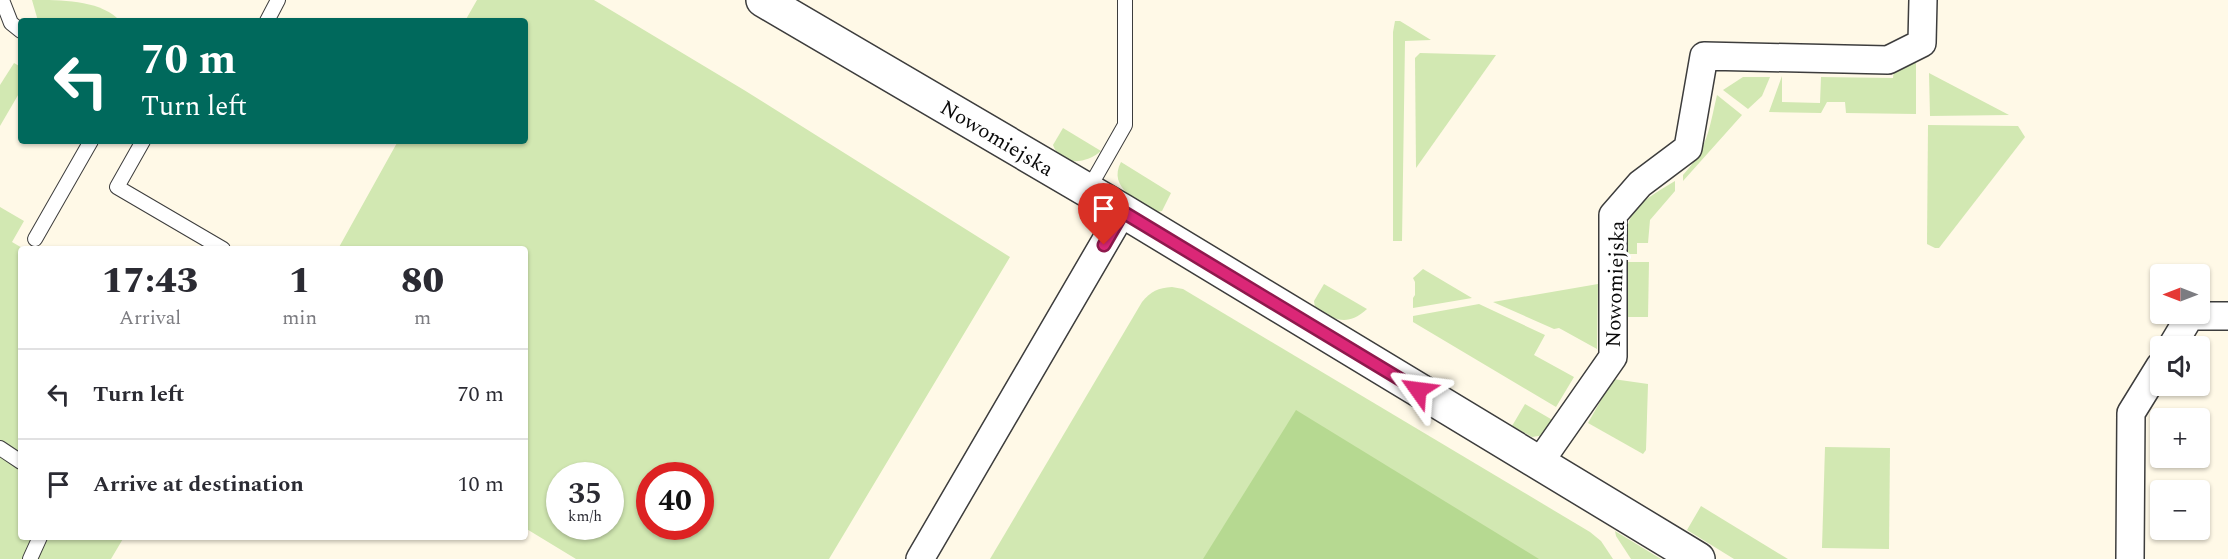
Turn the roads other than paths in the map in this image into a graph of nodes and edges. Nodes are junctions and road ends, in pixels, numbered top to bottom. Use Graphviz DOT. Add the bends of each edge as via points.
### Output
graph roads {
  1 [pos="2,0"];
  2 [pos="278,0"];
  3 [pos="763,0"];
  4 [pos="1125,0"];
  5 [pos="1923,0"];
  6 [pos="269,18"];
  7 [pos="18,29"];
  8 [pos="89,144"];
  9 [pos="141,144"];
  10 [pos="1088,192"];
  11 [pos="1123,212"];
  12 [pos="35,239"];
  13 [pos="218,246"];
  14 [pos="2228,316"];
  15 [pos="2178,336"];
  16 [pos="2150,382"];
  17 [pos="0,447"];
  18 [pos="18,460"];
  19 [pos="1539,463"];
  20 [pos="39,540"];
  21 [pos="30,559"];
  22 [pos="920,559"];
  23 [pos="1698,559"];
  24 [pos="2130,559"];
  1 -- 7 [label="lane" via="11,23"];
  2 -- 6 [label="lane"];
  3 -- 10 [label="street, Nowomiejska"];
  4 -- 10 [label="lane" via="1125,125"];
  5 -- 19 [label="street, Nowomiejska" via="1922,43 1888,60 1704,56 1688,148 1640,184 1613,215 1613,357"];
  8 -- 12 [label="lane"];
  9 -- 13 [label="lane" via="117,187"];
  10 -- 11 [label="street, Nowomiejska"];
  11 -- 19 [label="street, Nowomiejska"];
  11 -- 22 [label="street"];
  14 -- 15 [label="street" via="2190,316"];
  16 -- 24 [label="street" via="2131,413"];
  17 -- 18 [label="lane"];
  19 -- 23 [label="street, Nowomiejska"];
  20 -- 21 [label="lane"];
}
